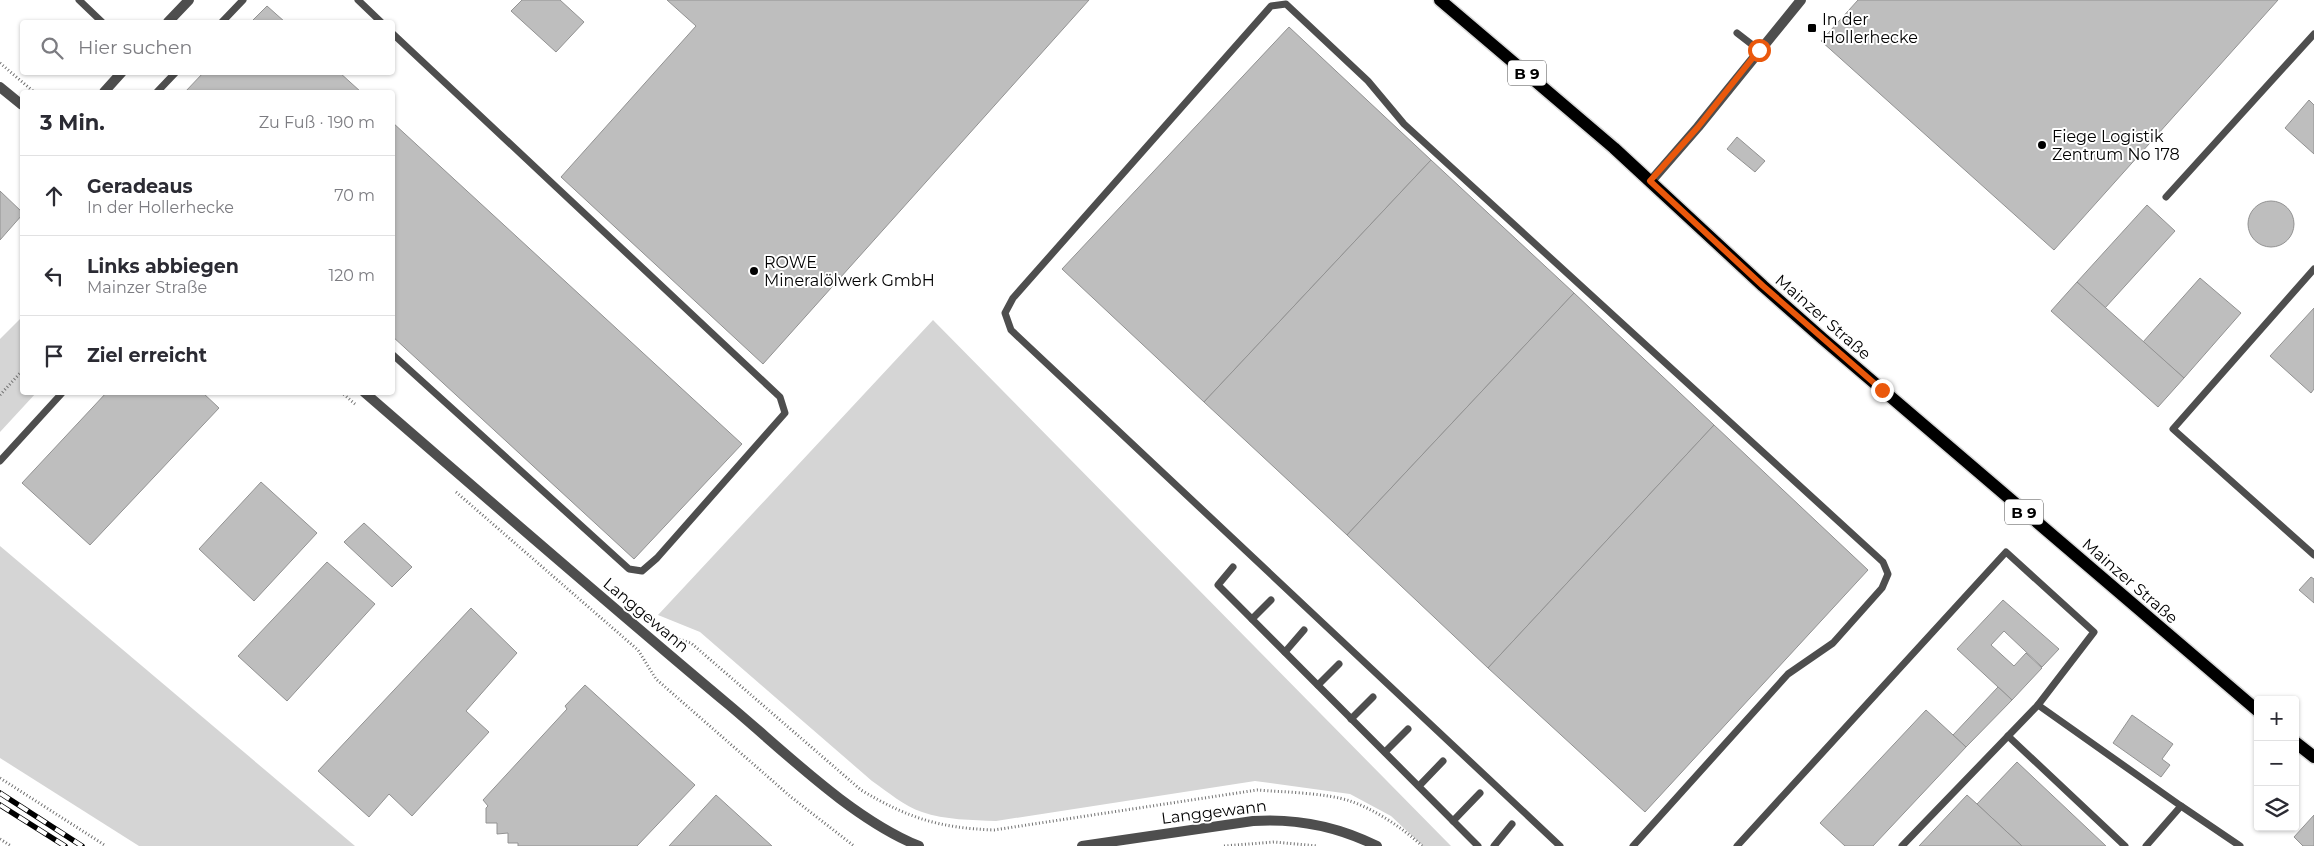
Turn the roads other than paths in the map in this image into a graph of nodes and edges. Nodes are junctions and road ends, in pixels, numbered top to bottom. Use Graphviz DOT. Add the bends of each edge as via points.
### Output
graph roads {
  1 [pos="79,0"];
  2 [pos="189,0"];
  3 [pos="243,0"];
  4 [pos="358,0"];
  5 [pos="1440,0"];
  6 [pos="1800,0"];
  7 [pos="100,20"];
  8 [pos="170,20"];
  9 [pos="224,20"];
  10 [pos="380,20"];
  11 [pos="1737,33"];
  12 [pos="2314,34"];
  13 [pos="395,36"];
  14 [pos="1759,50"];
  15 [pos="119,75"];
  16 [pos="173,75"];
  17 [pos="0,87"];
  18 [pos="106,90"];
  19 [pos="159,90"];
  20 [pos="20,103"];
  21 [pos="1650,181"];
  22 [pos="2166,197"];
  23 [pos="2314,269"];
  24 [pos="395,357"];
  25 [pos="60,395"];
  26 [pos="367,395"];
  27 [pos="0,460"];
  28 [pos="2314,555"];
  29 [pos="1233,567"];
  30 [pos="1271,600"];
  31 [pos="1252,619"];
  32 [pos="1304,630"];
  33 [pos="1285,652"];
  34 [pos="1339,664"];
  35 [pos="1318,685"];
  36 [pos="1373,697"];
  37 [pos="2038,705"];
  38 [pos="2254,709"];
  39 [pos="1351,719"];
  40 [pos="1408,728"];
  41 [pos="2008,736"];
  42 [pos="2299,745"];
  43 [pos="1385,752"];
  44 [pos="2314,757"];
  45 [pos="1443,761"];
  46 [pos="1419,786"];
  47 [pos="1480,793"];
  48 [pos="2181,806"];
  49 [pos="1453,821"];
  50 [pos="1512,824"];
  51 [pos="920,846"];
  52 [pos="1082,846"];
  53 [pos="1377,846"];
  54 [pos="1478,846"];
  55 [pos="1494,846"];
  56 [pos="1560,846"];
  57 [pos="1633,846"];
  58 [pos="1737,846"];
  59 [pos="1902,846"];
  60 [pos="2125,846"];
  61 [pos="2146,846"];
  62 [pos="2240,846"];
  1 -- 7 [label="lane"];
  2 -- 8 [label="street"];
  3 -- 9 [label="lane"];
  4 -- 10 [label="lane"];
  5 -- 21 [label="main road, Mainzer Straße / B 9"];
  6 -- 14 [label="street"];
  11 -- 14 [label="lane"];
  12 -- 22 [label="lane"];
  13 -- 24 [label="lane" via="780,397 785,413 642,571 629,569"];
  14 -- 21 [label="street"];
  15 -- 18 [label="street"];
  16 -- 19 [label="lane"];
  17 -- 20 [label="street"];
  21 -- 38 [label="main road, Mainzer Straße / B 9" via="1763,286"];
  23 -- 28 [label="lane" via="2173,429"];
  25 -- 27 [label="lane"];
  26 -- 51 [label="street, Langgewann" via="852,808 897,837"];
  29 -- 31 [label="lane" via="1218,585"];
  30 -- 31 [label="lane"];
  31 -- 33 [label="lane"];
  32 -- 33 [label="lane"];
  33 -- 35 [label="lane"];
  34 -- 35 [label="lane"];
  35 -- 39 [label="lane"];
  36 -- 39 [label="lane"];
  37 -- 41 [label="lane"];
  37 -- 48 [label="lane"];
  37 -- 58 [label="lane" via="2094,632 2006,552"];
  39 -- 43 [label="lane"];
  40 -- 43 [label="lane"];
  41 -- 59 [label="lane"];
  41 -- 60 [label="lane"];
  42 -- 44 [label="main road"];
  43 -- 46 [label="lane"];
  45 -- 46 [label="lane"];
  46 -- 49 [label="lane"];
  47 -- 49 [label="lane"];
  48 -- 61 [label="lane"];
  48 -- 62 [label="lane"];
  49 -- 54 [label="lane"];
  50 -- 55 [label="lane"];
  52 -- 53 [label="street, Langgewann" via="1253,820 1279,819 1332,828"];
  56 -- 57 [label="lane" via="1011,330 1005,313 1013,298 1271,6 1286,4 1368,81 1404,124 1883,562 1888,574 1882,588 1833,643 1788,674"];
}
